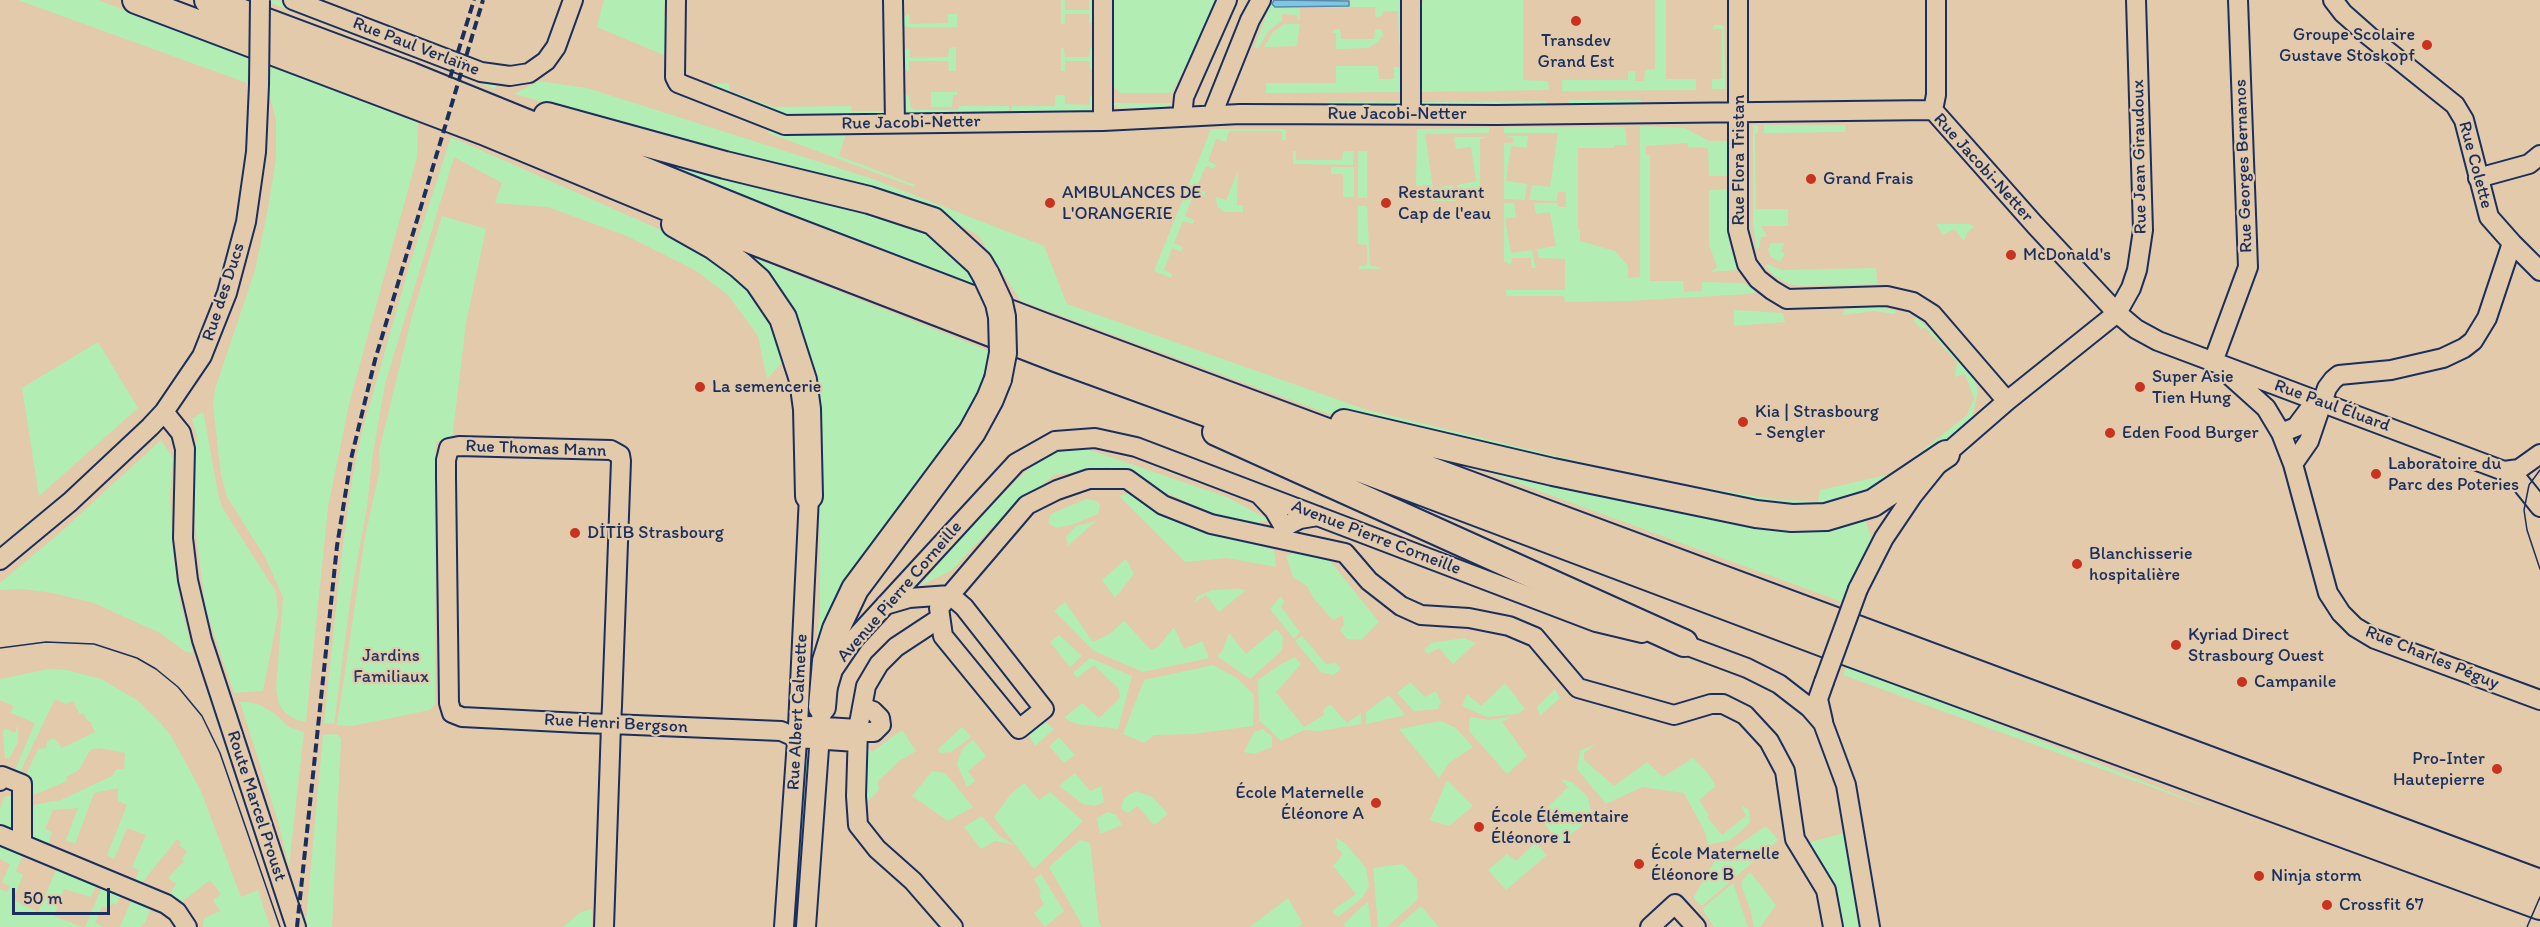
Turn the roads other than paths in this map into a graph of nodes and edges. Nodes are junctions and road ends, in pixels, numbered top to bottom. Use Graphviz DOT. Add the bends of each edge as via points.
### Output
graph roads {
  1 [pos="136,0"];
  2 [pos="208,0"];
  3 [pos="260,0"];
  4 [pos="293,0"];
  5 [pos="573,0"];
  6 [pos="676,0"];
  7 [pos="893,0"];
  8 [pos="1102,0"];
  9 [pos="1227,0"];
  10 [pos="1261,0"];
  11 [pos="1411,0"];
  12 [pos="1738,0"];
  13 [pos="1936,0"];
  14 [pos="2136,0"];
  15 [pos="2238,0"];
  16 [pos="2333,0"];
  17 [pos="411,76"];
  18 [pos="1933,110"];
  19 [pos="1738,111"];
  20 [pos="1411,114"];
  21 [pos="1212,115"];
  22 [pos="1182,117"];
  23 [pos="1103,121"];
  24 [pos="895,123"];
  25 [pos="483,131"];
  26 [pos="2540,155"];
  27 [pos="2478,178"];
  28 [pos="2512,243"];
  29 [pos="2540,271"];
  30 [pos="2117,313"];
  31 [pos="1045,327"];
  32 [pos="1058,359"];
  33 [pos="2213,362"];
  34 [pos="2007,401"];
  35 [pos="2321,402"];
  36 [pos="164,412"];
  37 [pos="2281,433"];
  38 [pos="1946,454"];
  39 [pos="2540,454"];
  40 [pos="2294,464"];
  41 [pos="2504,471"];
  42 [pos="1256,492"];
  43 [pos="809,496"];
  44 [pos="2540,507"];
  45 [pos="1319,516"];
  46 [pos="1280,533"];
  47 [pos="0,560"];
  48 [pos="950,595"];
  49 [pos="885,605"];
  50 [pos="940,618"];
  51 [pos="1684,643"];
  52 [pos="2540,700"];
  53 [pos="452,713"];
  54 [pos="1823,723"];
  55 [pos="611,724"];
  56 [pos="821,724"];
  57 [pos="792,732"];
  58 [pos="858,734"];
  59 [pos="0,781"];
  60 [pos="0,835"];
  61 [pos="22,844"];
  62 [pos="2540,883"];
  63 [pos="2540,906"];
  64 [pos="1684,923"];
  65 [pos="1868,924"];
  66 [pos="187,927"];
  67 [pos="296,927"];
  68 [pos="604,927"];
  69 [pos="784,927"];
  70 [pos="806,927"];
  71 [pos="953,927"];
  72 [pos="1650,927"];
  73 [pos="1833,927"];
  1 -- 25 [label="highway"];
  2 -- 17 [label="highway"];
  3 -- 36 [label="street, Rue des Ducs, bridge" via="253,178 235,268 208,344"];
  4 -- 5 [label="street, Rue Paul Verlaine" via="491,74 519,75 541,65 556,47"];
  6 -- 24 [label="street, Rue Jacobi-Netter" via="678,83 784,125"];
  7 -- 24 [label="street"];
  8 -- 23 [label="street"];
  9 -- 22 [label="street" via="1184,97"];
  10 -- 21 [label="street"];
  11 -- 20 [label="street"];
  12 -- 19 [label="street, Rue Flora Tristan"];
  13 -- 18 [label="street"];
  14 -- 30 [label="street, Rue Jean Giraudoux" via="2143,230 2134,280"];
  15 -- 33 [label="street, Rue Georges Bernanos" via="2248,267"];
  16 -- 27 [label="street, Rue Colette" via="2369,36 2455,105 2464,120"];
  17 -- 31 [label="highway" via="776,224"];
  17 -- 56 [label="highway, bridge" via="476,90 591,129 868,200 933,221 979,263 1002,317 1003,353 998,379 972,432 855,589 826,661"];
  18 -- 19 [label="street, Rue Jacobi-Netter"];
  18 -- 30 [label="street, Rue Jacobi-Netter"];
  19 -- 20 [label="street, Rue Jacobi-Netter"];
  19 -- 34 [label="street, Rue Flora Tristan" via="1738,230 1747,264 1758,279 1787,298 1887,296 1913,302 1932,314"];
  20 -- 21 [label="street, Rue Jacobi-Netter"];
  21 -- 22 [label="street, Rue Jacobi-Netter"];
  22 -- 23 [label="street, Rue Jacobi-Netter"];
  23 -- 24 [label="street, Rue Jacobi-Netter"];
  25 -- 32 [label="highway" via="686,215"];
  25 -- 43 [label="highway" via="684,229 741,265 758,281 783,318 803,380"];
  26 -- 27 [label="street" via="2529,164"];
  27 -- 28 [label="street, Rue Colette" via="2489,217"];
  28 -- 29 [label="street, Rue Colette"];
  28 -- 35 [label="street" via="2487,318 2473,341 2443,358 2391,370 2339,375"];
  30 -- 33 [label="street, Rue Paul Éluard" via="2150,337"];
  30 -- 34 [label="street, Rue Jean Giraudoux"];
  31 -- 38 [label="highway" via="1366,430 1756,514 1807,519 1858,509 1889,494"];
  31 -- 62 [label="highway"];
  32 -- 51 [label="highway"];
  32 -- 63 [label="highway"];
  33 -- 35 [label="street, Rue Paul Éluard"];
  33 -- 37 [label="street, Rue Charles Péguy" via="2266,408"];
  34 -- 38 [label="street, Rue Jean Giraudoux"];
  35 -- 37 [label="street" via="2311,407 2296,427"];
  35 -- 40 [label="street" via="2309,441"];
  35 -- 41 [label="street, Rue Paul Éluard"];
  36 -- 47 [label="street, Rue des Ducs" via="70,502"];
  36 -- 67 [label="street, Route Marcel Proust" via="183,440 183,538 200,632"];
  37 -- 40 [label="street, Rue Charles Péguy"];
  38 -- 54 [label="street, Rue Jean Giraudoux, bridge" via="1912,495 1858,589 1818,699"];
  39 -- 41 [label="street" via="2519,469"];
  40 -- 52 [label="street, Rue Charles Péguy" via="2328,593 2355,627 2375,639"];
  41 -- 44 [label="street, Rue Paul Éluard" via="2520,482"];
  42 -- 45 [label="street, Avenue Pierre Corneille"];
  42 -- 46 [label="street" via="1274,510"];
  42 -- 49 [label="street, Avenue Pierre Corneille" via="1113,441 1055,441 1016,462"];
  43 -- 57 [label="street, Rue Albert Calmette"];
  45 -- 46 [label="street" via="1300,519"];
  45 -- 51 [label="street, Avenue Pierre Corneille" via="1596,622"];
  46 -- 48 [label="street" via="1211,524 1162,505 1127,479 1089,479 1027,505"];
  46 -- 73 [label="street" via="1345,553 1369,581 1401,606 1421,615 1479,620 1509,626 1534,637 1578,688 1674,715 1723,704 1745,715 1769,741 1785,771 1795,839 1826,890"];
  48 -- 49 [label="street" via="909,598"];
  48 -- 50 [label="street" via="939,608"];
  48 -- 50 [label="street" via="964,607 1044,709 1019,729 943,636"];
  49 -- 56 [label="street, Avenue Pierre Corneille" via="838,661 830,678"];
  50 -- 58 [label="street" via="896,647 879,664 866,686"];
  51 -- 54 [label="street, Avenue Pierre Corneille" via="1779,684"];
  53 -- 55 [label="street, Rue Henri Bergson" via="462,717"];
  53 -- 55 [label="street, Rue Thomas Mann" via="446,513 449,448 611,450 617,452 621,461"];
  54 -- 65 [label="street, Avenue Pierre Corneille" via="1846,785"];
  55 -- 57 [label="street, Rue Henri Bergson"];
  55 -- 68 [label="street"];
  56 -- 57 [label="street, Rue Henri Bergson"];
  56 -- 58 [label="street, Rue Henri Bergson"];
  56 -- 70 [label="street, Rue Albert Calmette"];
  57 -- 69 [label="street, Rue Albert Calmette"];
  58 -- 71 [label="street" via="858,825"];
  59 -- 61 [label="street" via="2,776 22,784"];
  60 -- 61 [label="street"];
  61 -- 66 [label="street" via="166,904"];
  64 -- 72 [label="street" via="1675,904"];
}
